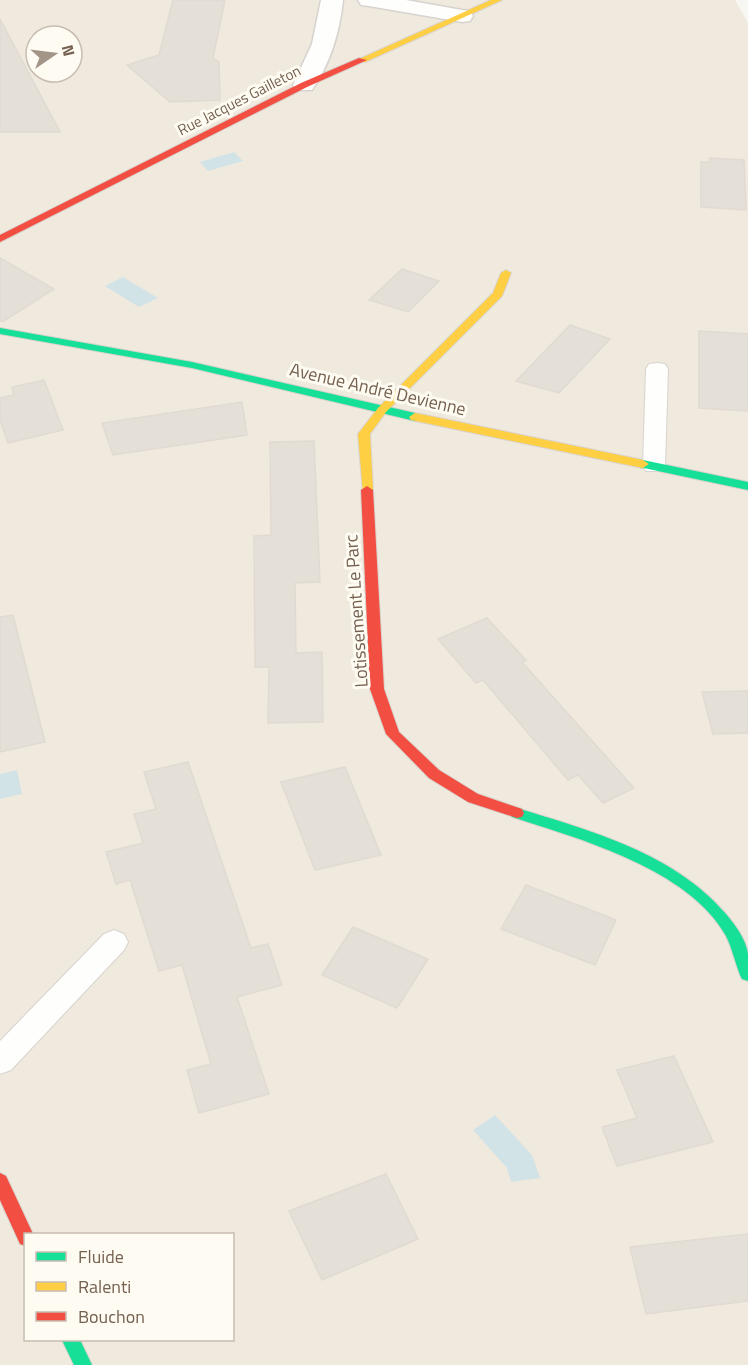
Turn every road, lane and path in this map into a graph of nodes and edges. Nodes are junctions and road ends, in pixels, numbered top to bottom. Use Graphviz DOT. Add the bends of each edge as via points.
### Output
graph roads {
  1 [pos="332,0"];
  2 [pos="369,0"];
  3 [pos="498,0"];
  4 [pos="462,16"];
  5 [pos="304,85"];
  6 [pos="0,239"];
  7 [pos="506,273"];
  8 [pos="0,331"];
  9 [pos="657,369"];
  10 [pos="382,410"];
  11 [pos="654,466"];
  12 [pos="748,486"];
  13 [pos="114,942"];
  14 [pos="748,975"];
  15 [pos="0,1061"];
  16 [pos="0,1181"];
  17 [pos="24,1234"];
  18 [pos="71,1341"];
  19 [pos="83,1365"];
  1 -- 5 [label="street" via="330,27"];
  2 -- 4 [label="street"];
  3 -- 4 [label="street, Rue Jacques Gailleton"];
  4 -- 5 [label="street, Rue Jacques Gailleton"];
  5 -- 6 [label="street, Rue Jacques Gailleton"];
  7 -- 10 [label="street, Lotissement Le Parc" via="498,294"];
  8 -- 10 [label="street, Avenue André Devienne" via="192,365"];
  9 -- 11 [label="lane"];
  10 -- 11 [label="street, Avenue André Devienne"];
  10 -- 14 [label="street, Lotissement Le Parc" via="364,434 378,689 393,734 434,774 473,798 633,853 690,885 730,929"];
  11 -- 12 [label="street, Avenue André Devienne"];
  13 -- 15 [label="lane"];
  16 -- 17 [label="street"];
  18 -- 19 [label="street"];
}
